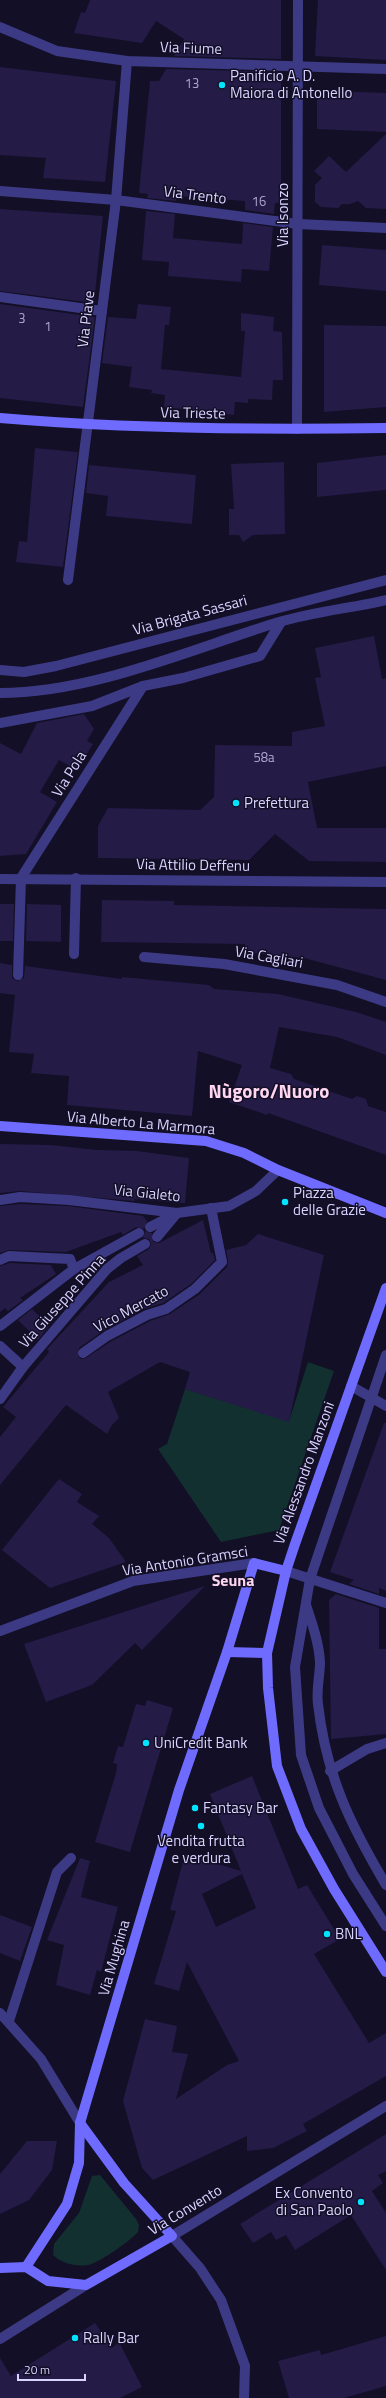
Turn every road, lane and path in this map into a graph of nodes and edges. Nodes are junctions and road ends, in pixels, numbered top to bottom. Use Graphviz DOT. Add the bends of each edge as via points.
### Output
graph roads {
  1 [pos="298,0"];
  2 [pos="0,27"];
  3 [pos="127,61"];
  4 [pos="296,66"];
  5 [pos="386,69"];
  6 [pos="0,191"];
  7 [pos="116,200"];
  8 [pos="298,224"];
  9 [pos="386,228"];
  10 [pos="0,297"];
  11 [pos="102,311"];
  12 [pos="0,418"];
  13 [pos="89,426"];
  14 [pos="386,428"];
  15 [pos="297,429"];
  16 [pos="68,580"];
  17 [pos="386,580"];
  18 [pos="386,600"];
  19 [pos="281,622"];
  20 [pos="0,670"];
  21 [pos="143,686"];
  22 [pos="0,692"];
  23 [pos="0,723"];
  24 [pos="20,878"];
  25 [pos="76,878"];
  26 [pos="0,879"];
  27 [pos="386,882"];
  28 [pos="74,954"];
  29 [pos="144,957"];
  30 [pos="18,975"];
  31 [pos="386,1002"];
  32 [pos="0,1126"];
  33 [pos="278,1170"];
  34 [pos="0,1200"];
  35 [pos="212,1208"];
  36 [pos="178,1213"];
  37 [pos="386,1213"];
  38 [pos="150,1227"];
  39 [pos="139,1233"];
  40 [pos="157,1237"];
  41 [pos="146,1244"];
  42 [pos="0,1260"];
  43 [pos="74,1269"];
  44 [pos="386,1288"];
  45 [pos="0,1326"];
  46 [pos="0,1346"];
  47 [pos="83,1353"];
  48 [pos="386,1355"];
  49 [pos="23,1367"];
  50 [pos="351,1386"];
  51 [pos="372,1397"];
  52 [pos="0,1399"];
  53 [pos="386,1406"];
  54 [pos="254,1563"];
  55 [pos="286,1571"];
  56 [pos="310,1579"];
  57 [pos="386,1603"];
  58 [pos="306,1605"];
  59 [pos="0,1631"];
  60 [pos="227,1652"];
  61 [pos="268,1653"];
  62 [pos="386,1743"];
  63 [pos="330,1771"];
  64 [pos="71,1858"];
  65 [pos="386,1885"];
  66 [pos="386,1926"];
  67 [pos="386,1972"];
  68 [pos="0,2013"];
  69 [pos="9,2021"];
  70 [pos="386,2106"];
  71 [pos="80,2123"];
  72 [pos="172,2236"];
  73 [pos="26,2267"];
  74 [pos="0,2268"];
  75 [pos="86,2285"];
  76 [pos="0,2339"];
  77 [pos="244,2398"];
  1 -- 4 [label="street, Via Isonzo"];
  2 -- 3 [label="street, Via Fiume" via="57,51"];
  3 -- 4 [label="street, Via Fiume"];
  3 -- 7 [label="street, Via Piave"];
  4 -- 5 [label="street, Via Fiume"];
  4 -- 8 [label="street, Via Isonzo"];
  6 -- 7 [label="street, Via Trento"];
  7 -- 8 [label="street, Via Trento"];
  7 -- 11 [label="street, Via Piave"];
  8 -- 9 [label="street, Via Trento"];
  8 -- 15 [label="street, Via Isonzo"];
  10 -- 11 [label="street"];
  11 -- 13 [label="street, Via Piave"];
  12 -- 13 [label="street, Via Trieste"];
  13 -- 15 [label="street, Via Trieste"];
  13 -- 16 [label="street, Via Piave"];
  14 -- 15 [label="street, Via Trieste"];
  17 -- 20 [label="street, Via Brigata Sassari" via="56,666 24,672"];
  18 -- 19 [label="street, Via Brigata Sassari"];
  19 -- 21 [label="street" via="260,656 183,678"];
  19 -- 22 [label="street, Via Brigata Sassari" via="95,681"];
  21 -- 23 [label="street" via="92,706"];
  21 -- 24 [label="street, Via Pola"];
  24 -- 25 [label="street, Via Attilio Deffenu"];
  24 -- 26 [label="street, Via Attilio Deffenu"];
  24 -- 30 [label="street"];
  25 -- 27 [label="street, Via Attilio Deffenu"];
  25 -- 28 [label="street"];
  29 -- 31 [label="street, Via Cagliari" via="224,964 329,984"];
  32 -- 33 [label="street, Via Alberto La Marmora" via="206,1141 244,1153"];
  33 -- 35 [label="street, Via Gialeto" via="256,1191 229,1206"];
  33 -- 37 [label="street, Via Alberto La Marmora"];
  34 -- 36 [label="street, Via Gialeto" via="20,1197 69,1200"];
  35 -- 36 [label="street, Via Gialeto"];
  35 -- 47 [label="street, Vico Mercato" via="222,1262 195,1289 166,1308 107,1336"];
  36 -- 38 [label="street"];
  36 -- 40 [label="street"];
  39 -- 43 [label="street"];
  41 -- 49 [label="street, Via Giuseppe Pinna" via="107,1269"];
  42 -- 43 [label="street" via="10,1256 70,1259"];
  43 -- 45 [label="street"];
  44 -- 50 [label="street, Via Alessandro Manzoni"];
  46 -- 49 [label="street, Via Giuseppe Pinna"];
  48 -- 51 [label="street"];
  49 -- 52 [label="street, Via Giuseppe Pinna"];
  50 -- 51 [label="street"];
  50 -- 55 [label="street, Via Alessandro Manzoni"];
  51 -- 53 [label="street"];
  51 -- 56 [label="street"];
  54 -- 55 [label="street, Via Antonio Gramsci"];
  54 -- 59 [label="street, Via Antonio Gramsci" via="133,1581"];
  54 -- 60 [label="street, Via Mughina"];
  55 -- 56 [label="street"];
  55 -- 61 [label="street, Via Alessandro Manzoni"];
  56 -- 57 [label="street"];
  56 -- 58 [label="street"];
  58 -- 63 [label="street" via="314,1628 320,1660 317,1702"];
  58 -- 66 [label="street" via="295,1667 301,1755 320,1808 353,1874"];
  60 -- 61 [label="street"];
  60 -- 71 [label="street, Via Mughina" via="179,1790"];
  61 -- 67 [label="street, Via Alessandro Manzoni" via="268,1688 278,1766 301,1828 334,1889"];
  62 -- 63 [label="street" via="367,1749"];
  63 -- 65 [label="street" via="340,1800"];
  64 -- 69 [label="street" via="57,1872"];
  68 -- 69 [label="street"];
  69 -- 71 [label="street" via="41,2059"];
  70 -- 72 [label="street, Via Convento"];
  71 -- 72 [label="street" via="124,2183"];
  71 -- 73 [label="street, Via Mughina" via="79,2163 67,2204"];
  72 -- 75 [label="street, Via Convento"];
  72 -- 77 [label="street" via="200,2268 221,2300 245,2366"];
  73 -- 74 [label="street"];
  73 -- 75 [label="street" via="48,2281"];
  75 -- 76 [label="street, Via Convento"];
}
